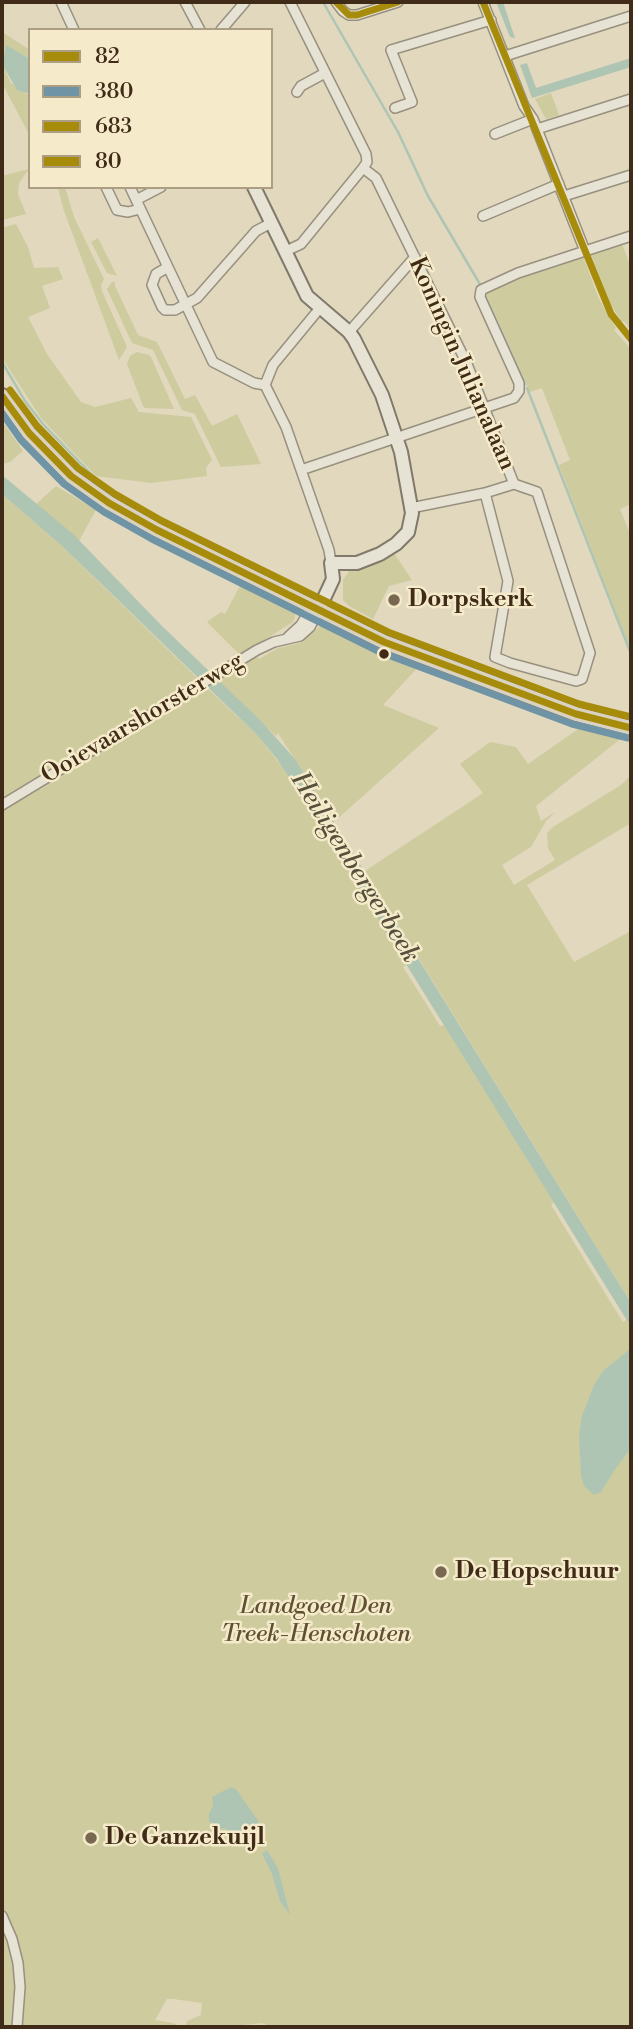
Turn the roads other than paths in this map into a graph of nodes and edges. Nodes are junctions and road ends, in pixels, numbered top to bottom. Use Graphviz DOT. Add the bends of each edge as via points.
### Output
graph roads {
  1 [pos="61,2"];
  2 [pos="186,2"];
  3 [pos="245,2"];
  4 [pos="290,2"];
  5 [pos="336,2"];
  6 [pos="398,2"];
  7 [pos="483,2"];
  8 [pos="631,16"];
  9 [pos="491,20"];
  10 [pos="73,28"];
  11 [pos="199,28"];
  12 [pos="223,28"];
  13 [pos="505,56"];
  14 [pos="325,73"];
  15 [pos="297,92"];
  16 [pos="631,101"];
  17 [pos="395,108"];
  18 [pos="533,119"];
  19 [pos="537,129"];
  20 [pos="495,134"];
  21 [pos="363,168"];
  22 [pos="631,175"];
  23 [pos="559,184"];
  24 [pos="107,189"];
  25 [pos="131,189"];
  26 [pos="159,189"];
  27 [pos="255,189"];
  28 [pos="564,196"];
  29 [pos="138,204"];
  30 [pos="483,216"];
  31 [pos="271,223"];
  32 [pos="631,236"];
  33 [pos="286,251"];
  34 [pos="585,251"];
  35 [pos="415,257"];
  36 [pos="168,267"];
  37 [pos="186,305"];
  38 [pos="320,308"];
  39 [pos="349,332"];
  40 [pos="265,385"];
  41 [pos="2,396"];
  42 [pos="484,409"];
  43 [pos="396,438"];
  44 [pos="301,470"];
  45 [pos="514,484"];
  46 [pos="485,493"];
  47 [pos="411,508"];
  48 [pos="331,563"];
  49 [pos="316,608"];
  50 [pos="631,729"];
  51 [pos="2,805"];
  52 [pos="2,1916"];
  53 [pos="17,2027"];
  1 -- 10 [label="street"];
  2 -- 11 [label="street"];
  3 -- 12 [label="street"];
  4 -- 14 [label="street, Koningin Julianalaan"];
  5 -- 6 [label="street" via="349,15"];
  7 -- 9 [label="street"];
  8 -- 13 [label="street"];
  9 -- 13 [label="street"];
  9 -- 17 [label="street" via="391,50 412,103"];
  13 -- 18 [label="street"];
  14 -- 15 [label="street"];
  14 -- 21 [label="street, Koningin Julianalaan" via="366,154"];
  16 -- 19 [label="street"];
  18 -- 19 [label="street"];
  18 -- 20 [label="street"];
  19 -- 23 [label="street"];
  21 -- 33 [label="street" via="302,244"];
  21 -- 35 [label="street, Koningin Julianalaan" via="376,178"];
  22 -- 28 [label="street"];
  23 -- 28 [label="street"];
  23 -- 30 [label="street"];
  24 -- 29 [label="street" via="117,210 128,212"];
  25 -- 29 [label="street"];
  26 -- 29 [label="street"];
  27 -- 31 [label="street"];
  28 -- 34 [label="street"];
  29 -- 36 [label="street"];
  31 -- 33 [label="street"];
  31 -- 37 [label="street" via="256,231"];
  32 -- 34 [label="street"];
  33 -- 38 [label="street" via="307,296"];
  34 -- 42 [label="street" via="507,277 480,292 520,386 513,399"];
  35 -- 39 [label="street"];
  35 -- 42 [label="street, Koningin Julianalaan"];
  36 -- 37 [label="street"];
  36 -- 37 [label="street" via="152,282 162,307 175,310"];
  37 -- 40 [label="street" via="213,362"];
  38 -- 39 [label="street"];
  38 -- 40 [label="street" via="273,365"];
  39 -- 43 [label="street" via="382,395"];
  40 -- 44 [label="street"];
  41 -- 49 [label="main road" via="36,441 94,494 179,542"];
  42 -- 43 [label="street"];
  42 -- 45 [label="street, Koningin Julianalaan"];
  43 -- 44 [label="street"];
  43 -- 47 [label="street"];
  44 -- 48 [label="street"];
  45 -- 46 [label="street"];
  45 -- 46 [label="street, Koningin Julianalaan" via="537,492 590,653 584,676 576,681 495,657 508,581"];
  46 -- 47 [label="street"];
  47 -- 48 [label="street" via="408,532 396,544 357,563"];
  48 -- 49 [label="street" via="333,579"];
  49 -- 50 [label="main road" via="384,642 462,672"];
  49 -- 51 [label="street, Ooievaarshorsterweg" via="305,632 265,645"];
  52 -- 53 [label="street" via="18,1963"];
}
